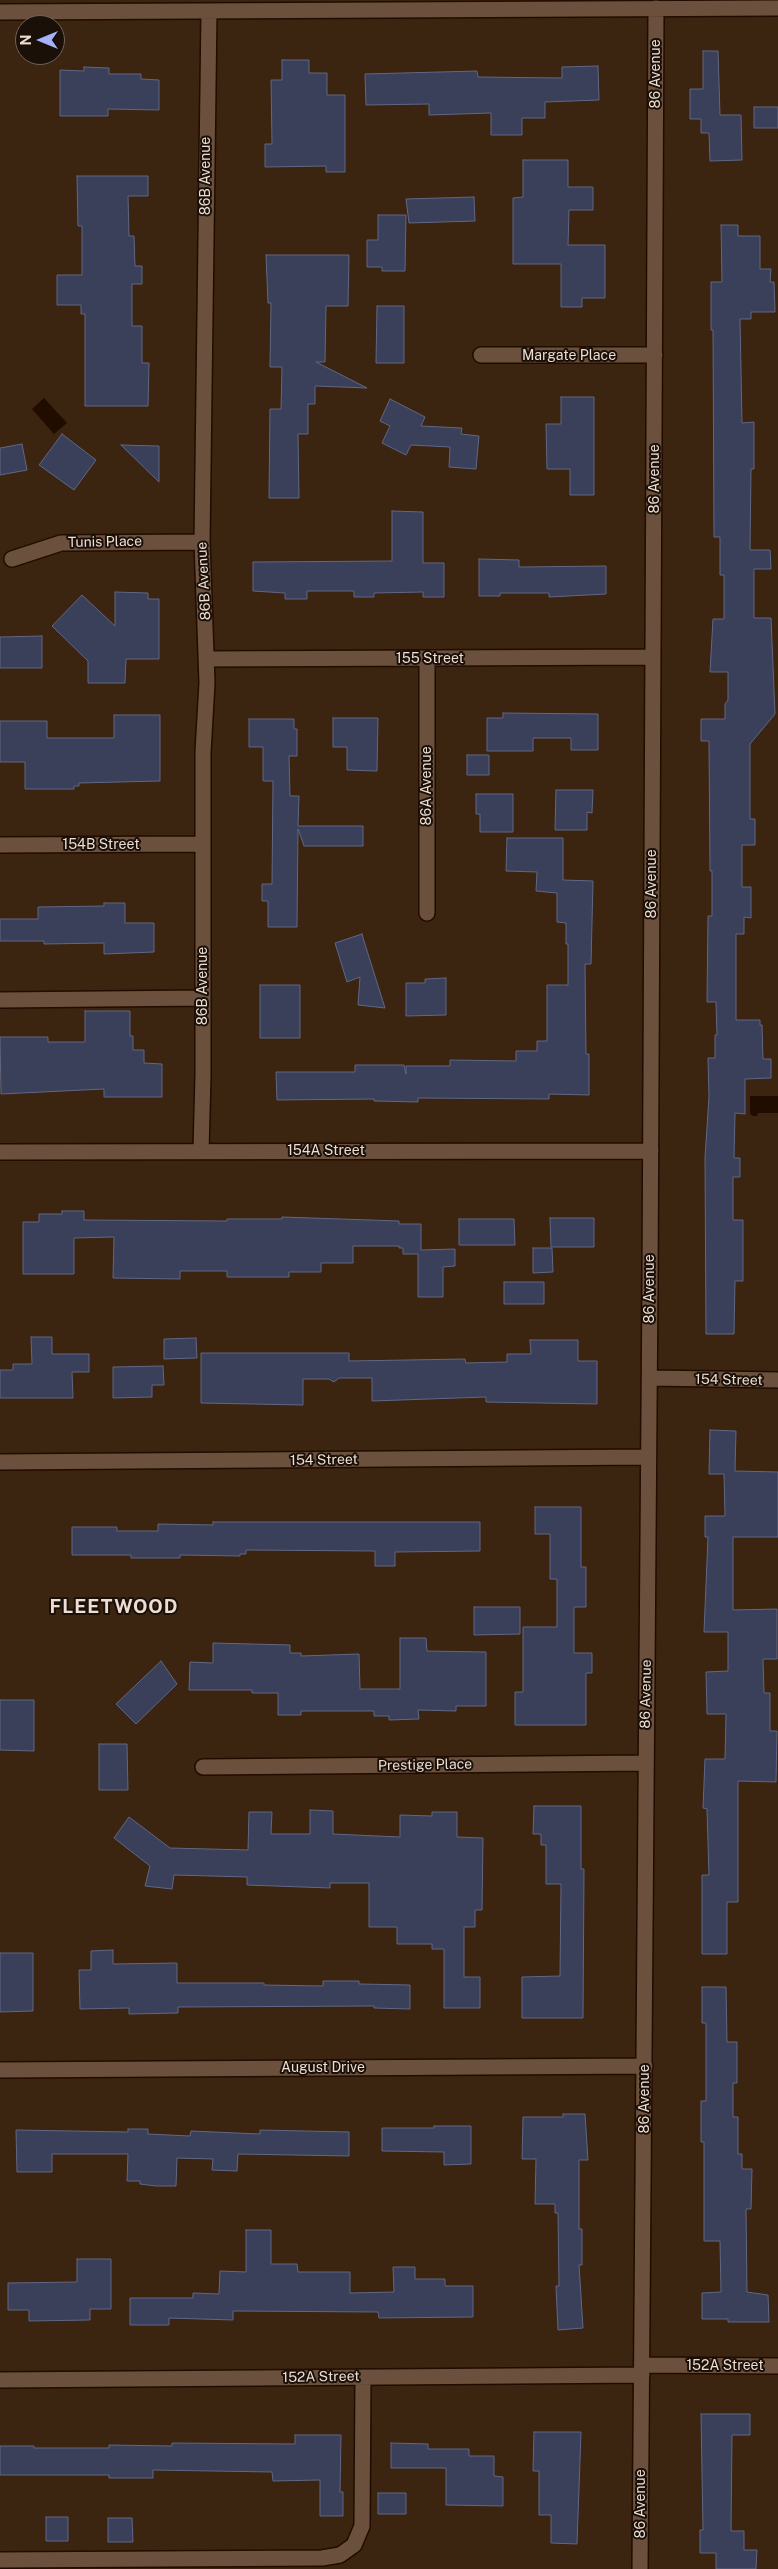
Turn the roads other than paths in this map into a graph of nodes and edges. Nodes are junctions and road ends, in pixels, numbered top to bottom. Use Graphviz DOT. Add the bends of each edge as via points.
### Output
graph roads {
  1 [pos="656,8"];
  2 [pos="778,8"];
  3 [pos="209,11"];
  4 [pos="0,12"];
  5 [pos="656,355"];
  6 [pos="482,356"];
  7 [pos="202,542"];
  8 [pos="12,559"];
  9 [pos="653,658"];
  10 [pos="207,659"];
  11 [pos="428,659"];
  12 [pos="202,844"];
  13 [pos="0,845"];
  14 [pos="427,913"];
  15 [pos="203,998"];
  16 [pos="0,1000"];
  17 [pos="201,1151"];
  18 [pos="651,1151"];
  19 [pos="0,1152"];
  20 [pos="650,1378"];
  21 [pos="778,1380"];
  22 [pos="648,1457"];
  23 [pos="0,1462"];
  24 [pos="646,1763"];
  25 [pos="204,1767"];
  26 [pos="645,2066"];
  27 [pos="0,2070"];
  28 [pos="778,2366"];
  29 [pos="642,2370"];
  30 [pos="363,2377"];
  31 [pos="0,2380"];
  32 [pos="0,2560"];
  33 [pos="640,2569"];
  1 -- 2 [label="street"];
  1 -- 3 [label="street"];
  1 -- 5 [label="street, 86 Avenue"];
  3 -- 4 [label="street"];
  3 -- 7 [label="street, 86B Avenue"];
  5 -- 6 [label="street, Margate Place"];
  5 -- 9 [label="street, 86 Avenue"];
  7 -- 8 [label="street, Tunis Place" via="61,543"];
  7 -- 10 [label="street, 86B Avenue"];
  9 -- 11 [label="street, 155 Street"];
  9 -- 18 [label="street, 86 Avenue"];
  10 -- 11 [label="street, 155 Street"];
  10 -- 12 [label="street, 86B Avenue"];
  11 -- 14 [label="street, 86A Avenue"];
  12 -- 13 [label="street, 154B Street"];
  12 -- 15 [label="street, 86B Avenue"];
  15 -- 16 [label="street"];
  15 -- 17 [label="street, 86B Avenue"];
  17 -- 18 [label="street, 154A Street"];
  17 -- 19 [label="street, 154A Street"];
  18 -- 20 [label="street, 86 Avenue"];
  20 -- 21 [label="street, 154 Street"];
  20 -- 22 [label="street, 86 Avenue"];
  22 -- 23 [label="street, 154 Street"];
  22 -- 24 [label="street, 86 Avenue"];
  24 -- 25 [label="street, Prestige Place"];
  24 -- 26 [label="street, 86 Avenue"];
  26 -- 27 [label="street, August Drive"];
  26 -- 29 [label="street, 86 Avenue"];
  28 -- 29 [label="street, 152A Street"];
  29 -- 30 [label="street, 152A Street"];
  29 -- 33 [label="street, 86 Avenue"];
  30 -- 31 [label="street, 152A Street"];
  30 -- 32 [label="street" via="364,2514 354,2545 340,2555 322,2558"];
}
